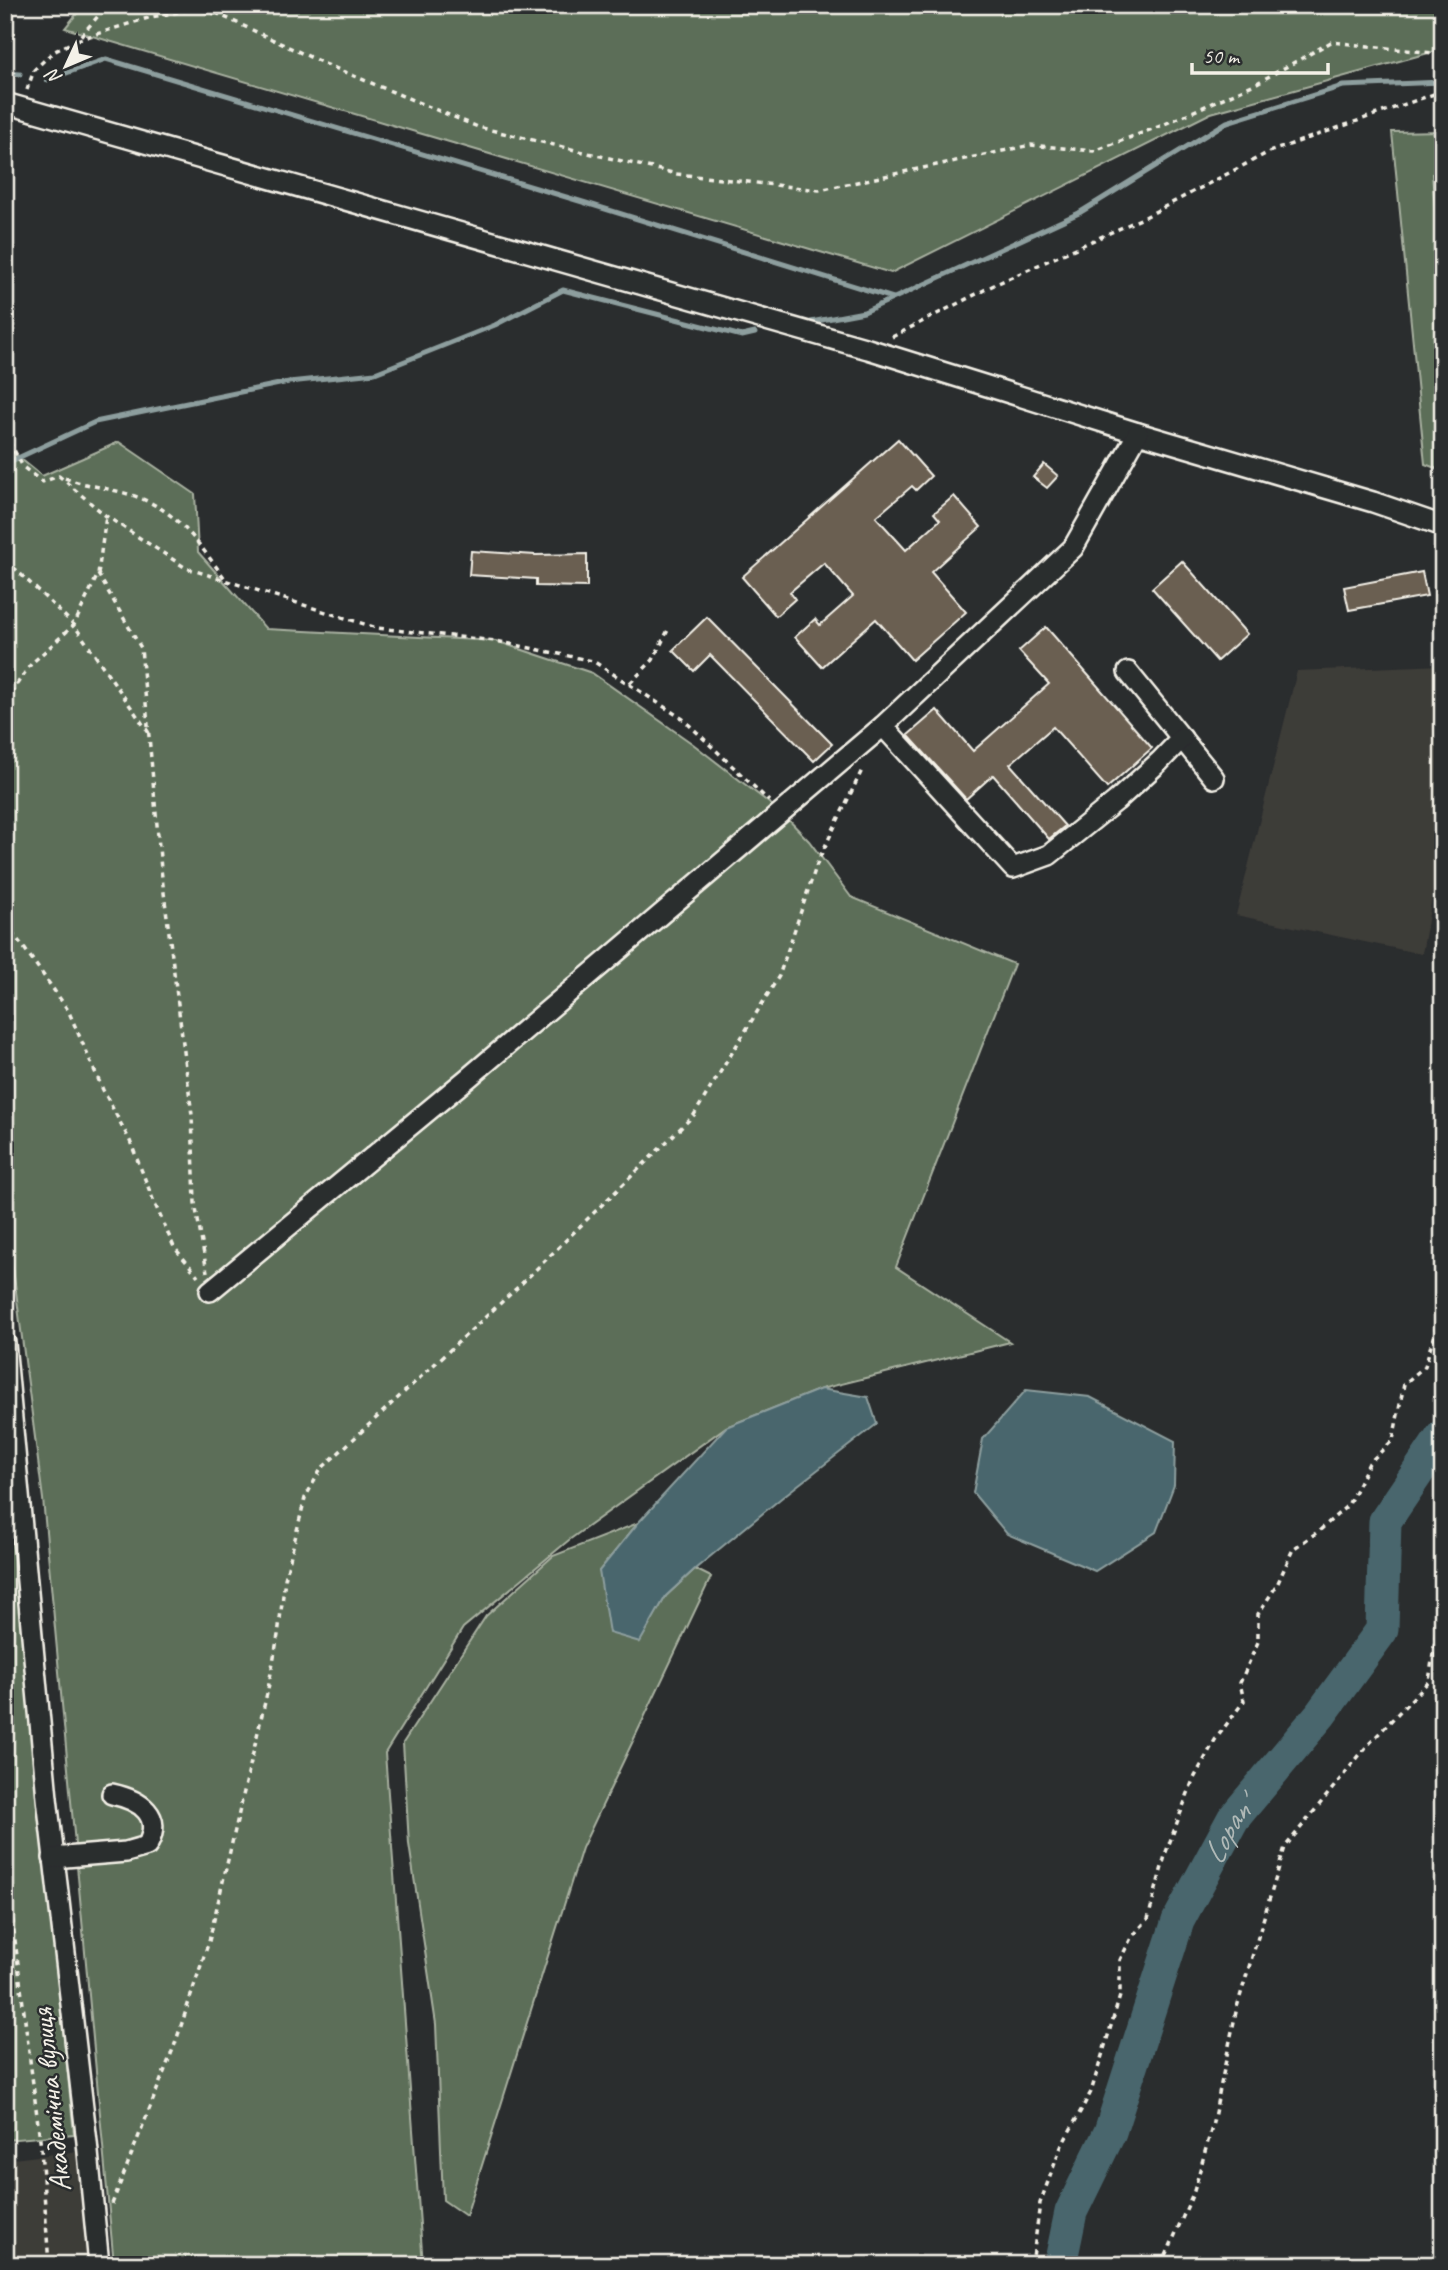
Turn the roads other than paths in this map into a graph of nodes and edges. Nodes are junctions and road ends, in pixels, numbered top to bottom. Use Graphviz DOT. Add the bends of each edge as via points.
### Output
graph roads {
  1 [pos="13,105"];
  2 [pos="1139,433"];
  3 [pos="1443,526"];
  4 [pos="1128,672"];
  5 [pos="883,726"];
  6 [pos="1182,738"];
  7 [pos="1214,778"];
  8 [pos="210,1291"];
  9 [pos="5,1343"];
  10 [pos="112,1794"];
  11 [pos="53,1858"];
  12 [pos="99,2265"];
  1 -- 2 [label="street" via="868,349"];
  2 -- 3 [label="street"];
  2 -- 5 [label="street" via="1073,548"];
  4 -- 6 [label="street"];
  5 -- 6 [label="street" via="1013,868 1049,855 1116,801"];
  5 -- 8 [label="street"];
  6 -- 7 [label="street"];
  9 -- 11 [label="street, Академічна вулиця"];
  10 -- 11 [label="street" via="144,1807 153,1834 147,1846"];
  11 -- 12 [label="street, Академічна вулиця"];
}
